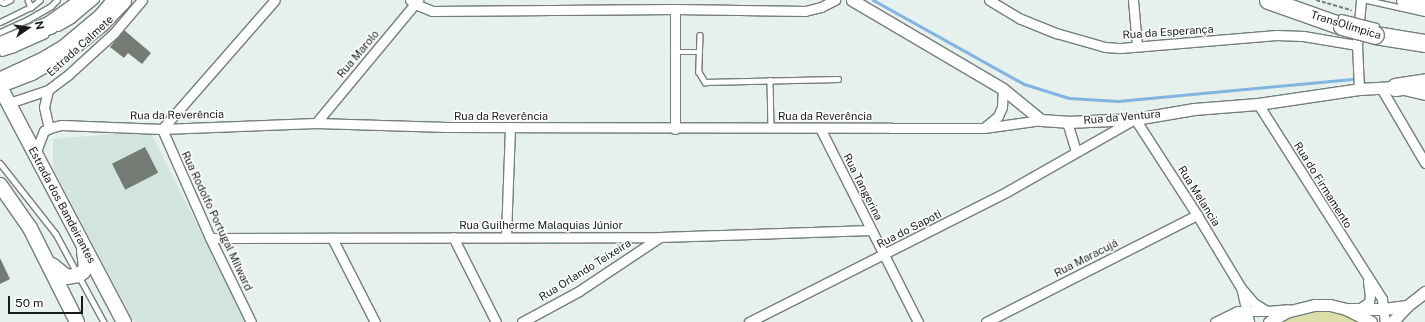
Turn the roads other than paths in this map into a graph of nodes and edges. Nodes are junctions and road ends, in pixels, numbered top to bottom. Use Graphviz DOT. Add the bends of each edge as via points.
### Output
graph roads {
  1 [pos="10,0"];
  2 [pos="28,0"];
  3 [pos="40,0"];
  4 [pos="57,0"];
  5 [pos="84,0"];
  6 [pos="96,0"];
  7 [pos="108,0"];
  8 [pos="122,0"];
  9 [pos="142,0"];
  10 [pos="275,0"];
  11 [pos="835,0"];
  12 [pos="852,0"];
  13 [pos="989,0"];
  14 [pos="1133,0"];
  15 [pos="1268,0"];
  16 [pos="1361,0"];
  17 [pos="1367,0"];
  18 [pos="1405,0"];
  19 [pos="0,1"];
  20 [pos="414,1"];
  21 [pos="1425,4"];
  22 [pos="31,7"];
  23 [pos="675,9"];
  24 [pos="1425,13"];
  25 [pos="0,22"];
  26 [pos="55,30"];
  27 [pos="50,33"];
  28 [pos="700,35"];
  29 [pos="1425,43"];
  30 [pos="5,44"];
  31 [pos="1137,46"];
  32 [pos="1358,46"];
  33 [pos="675,52"];
  34 [pos="700,52"];
  35 [pos="27,68"];
  36 [pos="0,74"];
  37 [pos="838,79"];
  38 [pos="770,80"];
  39 [pos="1425,82"];
  40 [pos="0,83"];
  41 [pos="0,87"];
  42 [pos="1388,88"];
  43 [pos="1003,89"];
  44 [pos="1359,89"];
  45 [pos="48,90"];
  46 [pos="1425,94"];
  47 [pos="9,103"];
  48 [pos="1258,104"];
  49 [pos="1135,119"];
  50 [pos="1041,120"];
  51 [pos="1067,122"];
  52 [pos="316,123"];
  53 [pos="510,127"];
  54 [pos="49,128"];
  55 [pos="771,128"];
  56 [pos="820,128"];
  57 [pos="984,128"];
  58 [pos="162,129"];
  59 [pos="674,129"];
  60 [pos="1076,151"];
  61 [pos="35,154"];
  62 [pos="0,162"];
  63 [pos="1425,163"];
  64 [pos="0,185"];
  65 [pos="1197,215"];
  66 [pos="871,230"];
  67 [pos="506,236"];
  68 [pos="453,237"];
  69 [pos="660,237"];
  70 [pos="210,238"];
  71 [pos="332,238"];
  72 [pos="82,244"];
  73 [pos="885,255"];
  74 [pos="46,257"];
  75 [pos="79,275"];
  76 [pos="1368,279"];
  77 [pos="1241,288"];
  78 [pos="1425,292"];
  79 [pos="1407,306"];
  80 [pos="1346,309"];
  81 [pos="1359,309"];
  82 [pos="1384,309"];
  83 [pos="1247,310"];
  84 [pos="1268,316"];
  85 [pos="1219,320"];
  86 [pos="77,322"];
  87 [pos="104,322"];
  88 [pos="124,322"];
  89 [pos="251,322"];
  90 [pos="375,322"];
  91 [pos="496,322"];
  92 [pos="522,322"];
  93 [pos="749,322"];
  94 [pos="918,322"];
  95 [pos="986,322"];
  96 [pos="1249,322"];
  97 [pos="1371,322"];
  98 [pos="1385,322"];
  99 [pos="1392,322"];
  1 -- 19 [label="lane" via="4,3"];
  2 -- 22 [label="lane"];
  3 -- 22 [label="lane"];
  4 -- 30 [label="lane" via="27,20"];
  5 -- 30 [label="highway" via="49,25"];
  6 -- 26 [label="lane"];
  7 -- 35 [label="lane" via="91,18"];
  8 -- 35 [label="highway" via="81,40"];
  9 -- 45 [label="street, Estrada Calmete" via="114,33"];
  10 -- 58 [label="street"];
  11 -- 23 [label="street" via="805,11"];
  12 -- 43 [label="street"];
  13 -- 31 [label="street, Rua da Esperança" via="1011,15 1056,33 1105,47"];
  14 -- 31 [label="street"];
  15 -- 29 [label="highway, TransOlímpica, bridge"];
  16 -- 32 [label="street"];
  17 -- 24 [label="lane"];
  18 -- 21 [label="highway"];
  20 -- 23 [label="street" via="432,11"];
  20 -- 52 [label="street, Rua Marolo"];
  22 -- 25 [label="lane"];
  23 -- 33 [label="street"];
  27 -- 30 [label="lane"];
  28 -- 34 [label="lane"];
  31 -- 32 [label="street, Rua da Esperança" via="1276,35 1303,36"];
  32 -- 44 [label="street"];
  33 -- 34 [label="lane"];
  33 -- 59 [label="street"];
  34 -- 38 [label="lane" via="700,72 705,82"];
  35 -- 36 [label="lane"];
  35 -- 40 [label="highway"];
  37 -- 38 [label="lane"];
  38 -- 55 [label="lane"];
  39 -- 42 [label="highway"];
  41 -- 47 [label="main road, Estrada dos Bandeirantes"];
  42 -- 44 [label="street, Rua da Ventura"];
  42 -- 46 [label="street, Rua da Ventura"];
  42 -- 63 [label="street"];
  43 -- 50 [label="street"];
  43 -- 57 [label="street" via="1002,107 998,116"];
  44 -- 48 [label="street, Rua da Ventura"];
  45 -- 47 [label="street, Estrada Calmete"];
  45 -- 54 [label="street, Estrada Calmete" via="44,107"];
  47 -- 61 [label="main road, Estrada dos Bandeirantes"];
  48 -- 49 [label="street, Rua da Ventura" via="1194,109"];
  48 -- 76 [label="street, Rua do Firmamento"];
  49 -- 51 [label="street, Rua da Ventura"];
  49 -- 60 [label="street, Rua do Sapoti"];
  49 -- 65 [label="street, Rua Melancia"];
  50 -- 51 [label="street, Rua da Ventura"];
  50 -- 57 [label="street, Rua da Reverência"];
  51 -- 60 [label="street"];
  52 -- 53 [label="street, Rua da Reverência"];
  52 -- 58 [label="street, Rua da Reverência"];
  53 -- 59 [label="street, Rua da Reverência"];
  53 -- 67 [label="street"];
  54 -- 58 [label="street, Rua da Reverência" via="62,125"];
  54 -- 61 [label="street" via="40,137"];
  55 -- 56 [label="street, Rua da Reverência"];
  55 -- 59 [label="street, Rua da Reverência"];
  56 -- 57 [label="street, Rua da Reverência"];
  56 -- 66 [label="street, Rua Tangerina"];
  58 -- 70 [label="street, Rua Rodolfo Portugal Milward"];
  60 -- 73 [label="street, Rua do Sapoti" via="1008,191"];
  61 -- 72 [label="main road, Estrada dos Bandeirantes"];
  62 -- 75 [label="lane" via="47,221"];
  64 -- 74 [label="main road"];
  65 -- 77 [label="street, Rua Melancia"];
  65 -- 95 [label="street, Rua Maracujá"];
  66 -- 69 [label="street, Rua Guilherme Malaquias Júnior"];
  66 -- 73 [label="street, Rua Tangerina"];
  67 -- 68 [label="street, Rua Guilherme Malaquias Júnior"];
  67 -- 69 [label="street, Rua Guilherme Malaquias Júnior"];
  68 -- 71 [label="street, Rua Guilherme Malaquias Júnior"];
  68 -- 91 [label="street"];
  69 -- 92 [label="street, Rua Orlando Teixeira" via="579,291"];
  70 -- 71 [label="street, Rua Guilherme Malaquias Júnior"];
  70 -- 89 [label="street, Rua Rodolfo Portugal Milward"];
  71 -- 90 [label="street"];
  72 -- 75 [label="main road" via="86,267"];
  72 -- 88 [label="main road, Estrada dos Bandeirantes"];
  73 -- 93 [label="street, Rua do Sapoti"];
  73 -- 94 [label="street, Rua Tangerina"];
  74 -- 75 [label="main road" via="54,269 67,277"];
  74 -- 86 [label="main road"];
  75 -- 87 [label="lane"];
  76 -- 81 [label="street, Rua do Firmamento" via="1370,296 1368,302"];
  76 -- 82 [label="street, Rua do Firmamento" via="1382,299"];
  77 -- 83 [label="street, Rua Melancia"];
  77 -- 84 [label="street, Rua Melancia"];
  78 -- 79 [label="street"];
  79 -- 82 [label="street"];
  79 -- 99 [label="street"];
  80 -- 81 [label="street"];
  80 -- 84 [label="street" via="1319,305"];
  80 -- 97 [label="street"];
  81 -- 82 [label="street"];
  82 -- 98 [label="street, Rua do Firmamento"];
  83 -- 84 [label="street"];
  83 -- 85 [label="street" via="1235,312"];
  83 -- 96 [label="street, Rua Melancia"];
  85 -- 96 [label="street"];
}
